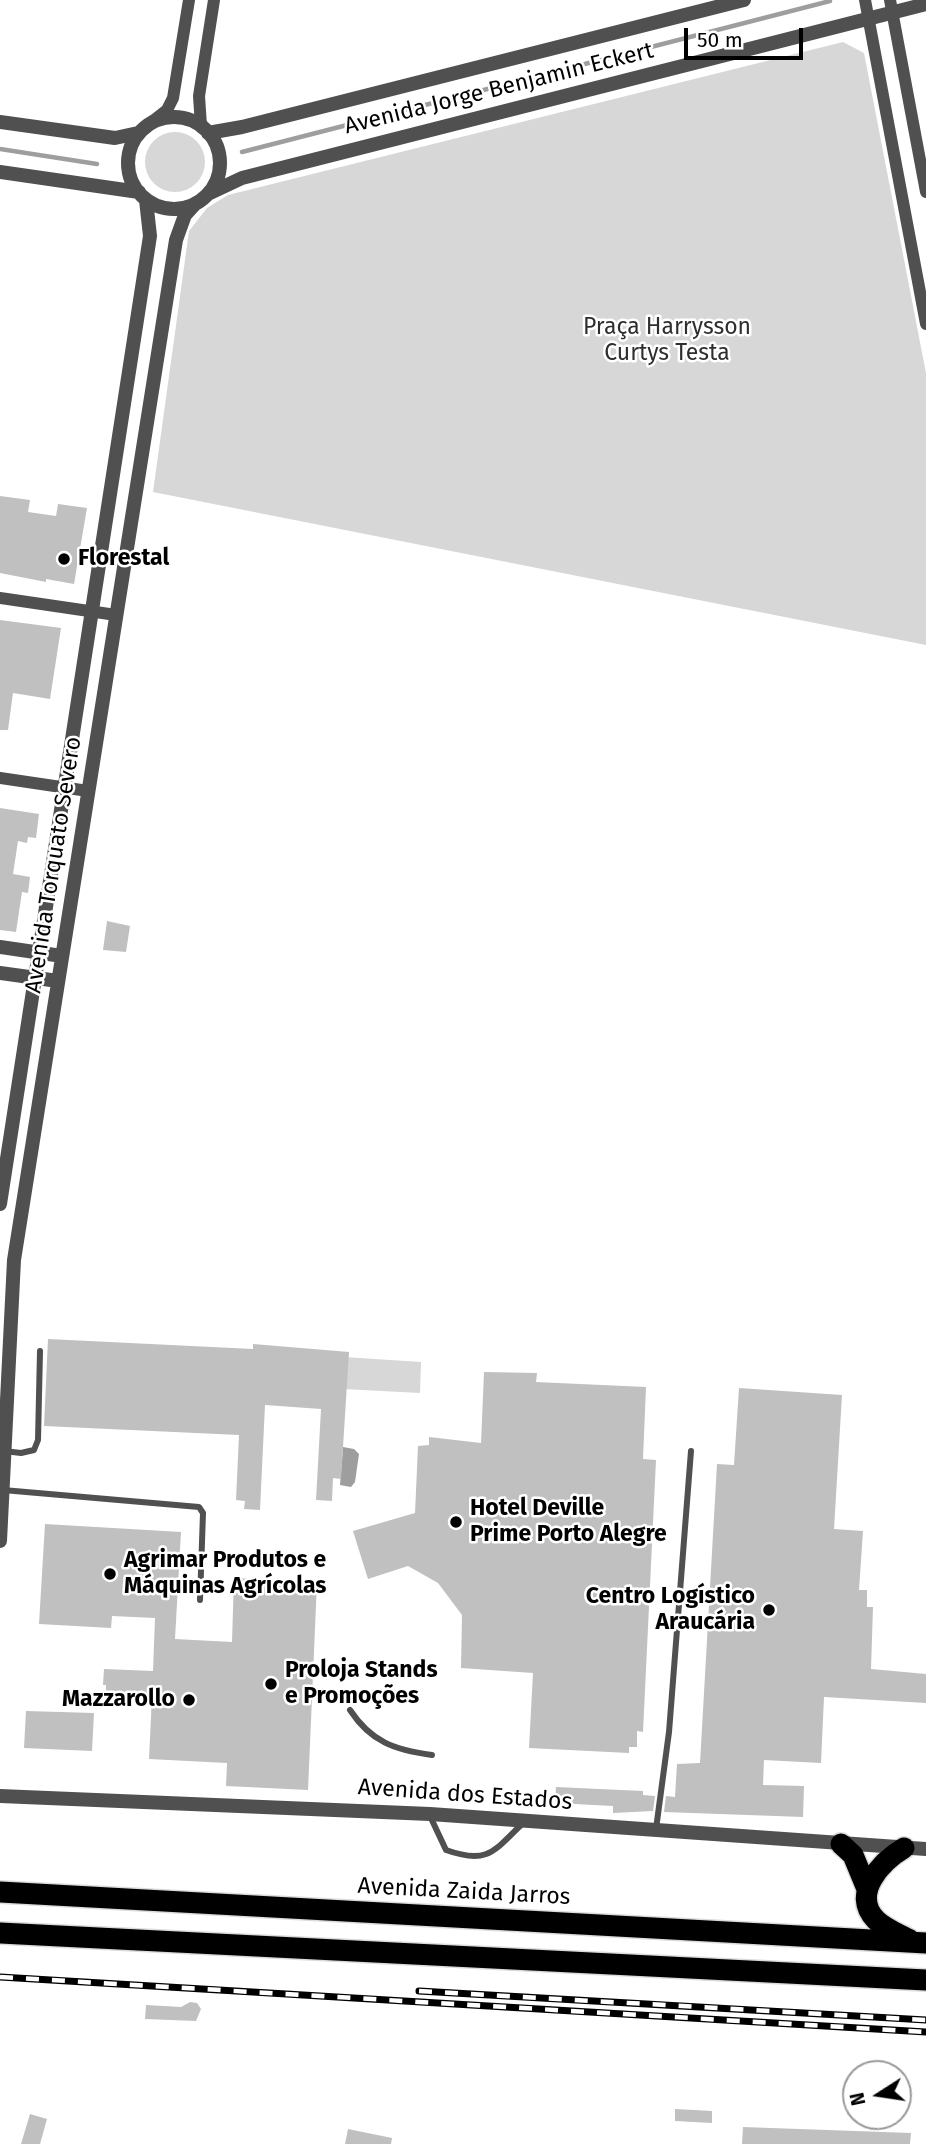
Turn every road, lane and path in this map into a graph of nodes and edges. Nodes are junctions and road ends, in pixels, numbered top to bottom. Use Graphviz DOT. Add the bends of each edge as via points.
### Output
graph roads {
  1 [pos="189,0"];
  2 [pos="214,0"];
  3 [pos="744,0"];
  4 [pos="865,0"];
  5 [pos="926,4"];
  6 [pos="891,6"];
  7 [pos="869,18"];
  8 [pos="153,121"];
  9 [pos="0,122"];
  10 [pos="204,129"];
  11 [pos="138,133"];
  12 [pos="0,173"];
  13 [pos="926,192"];
  14 [pos="208,194"];
  15 [pos="143,196"];
  16 [pos="195,204"];
  17 [pos="926,324"];
  18 [pos="0,598"];
  19 [pos="92,611"];
  20 [pos="116,615"];
  21 [pos="0,778"];
  22 [pos="64,788"];
  23 [pos="88,791"];
  24 [pos="0,947"];
  25 [pos="39,952"];
  26 [pos="62,956"];
  27 [pos="0,973"];
  28 [pos="35,978"];
  29 [pos="58,981"];
  30 [pos="12,1124"];
  31 [pos="35,1129"];
  32 [pos="0,1204"];
  33 [pos="40,1351"];
  34 [pos="2,1451"];
  35 [pos="691,1451"];
  36 [pos="1,1490"];
  37 [pos="0,1541"];
  38 [pos="200,1600"];
  39 [pos="350,1710"];
  40 [pos="432,1755"];
  41 [pos="0,1796"];
  42 [pos="430,1814"];
  43 [pos="525,1821"];
  44 [pos="655,1830"];
  45 [pos="841,1844"];
  46 [pos="904,1848"];
  47 [pos="926,1849"];
  48 [pos="867,1889"];
  49 [pos="0,1892"];
  50 [pos="0,1933"];
  51 [pos="920,1943"];
  52 [pos="926,1980"];
  1 -- 8 [label="street" via="173,98"];
  2 -- 10 [label="street" via="199,96"];
  3 -- 10 [label="street, Avenida Jorge Benjamin Eckert" via="242,127"];
  4 -- 7 [label="street"];
  5 -- 6 [label="street, Avenida Jorge Benjamin Eckert"];
  6 -- 7 [label="street, Avenida Jorge Benjamin Eckert"];
  6 -- 13 [label="street"];
  7 -- 14 [label="street, Avenida Jorge Benjamin Eckert" via="242,178"];
  7 -- 17 [label="street"];
  8 -- 10 [label="street" via="178,117"];
  8 -- 11 [label="street"];
  9 -- 11 [label="street" via="115,138"];
  10 -- 14 [label="street" via="219,156"];
  11 -- 15 [label="street" via="128,163"];
  12 -- 15 [label="street"];
  14 -- 16 [label="street"];
  15 -- 16 [label="street" via="170,209"];
  15 -- 19 [label="street, Avenida Torquato Severo" via="150,236"];
  16 -- 20 [label="street, Avenida Torquato Severo" via="185,215 176,240"];
  18 -- 19 [label="street"];
  19 -- 20 [label="street"];
  19 -- 22 [label="street, Avenida Torquato Severo"];
  20 -- 23 [label="street, Avenida Torquato Severo"];
  21 -- 22 [label="street"];
  22 -- 23 [label="street"];
  22 -- 25 [label="street, Avenida Torquato Severo"];
  23 -- 26 [label="street, Avenida Torquato Severo"];
  24 -- 25 [label="street"];
  25 -- 26 [label="street"];
  25 -- 28 [label="street, Avenida Torquato Severo"];
  26 -- 29 [label="street, Avenida Torquato Severo"];
  27 -- 28 [label="street"];
  28 -- 29 [label="street"];
  28 -- 30 [label="street, Avenida Torquato Severo"];
  29 -- 31 [label="street, Avenida Torquato Severo"];
  30 -- 31 [label="street"];
  30 -- 32 [label="street, Avenida Torquato Severo"];
  31 -- 34 [label="street, Avenida Torquato Severo" via="14,1260"];
  33 -- 34 [label="lane" via="38,1440 34,1450 26,1453"];
  34 -- 36 [label="street, Avenida Torquato Severo"];
  35 -- 44 [label="lane" via="669,1732"];
  36 -- 37 [label="street, Avenida Torquato Severo"];
  36 -- 38 [label="lane" via="199,1507 203,1513"];
  39 -- 40 [label="lane" via="384,1745"];
  41 -- 42 [label="street, Avenida dos Estados"];
  42 -- 43 [label="street, Avenida dos Estados"];
  42 -- 43 [label="lane" via="446,1850 469,1858 491,1854"];
  43 -- 44 [label="street, Avenida dos Estados"];
  44 -- 45 [label="street, Avenida dos Estados"];
  45 -- 46 [label="street, Avenida dos Estados"];
  45 -- 48 [label="highway" via="853,1855"];
  46 -- 47 [label="street, Avenida dos Estados"];
  46 -- 48 [label="highway" via="888,1857"];
  48 -- 51 [label="highway" via="875,1919"];
  49 -- 51 [label="highway, Avenida Zaida Jarros"];
  50 -- 52 [label="highway"];
}
